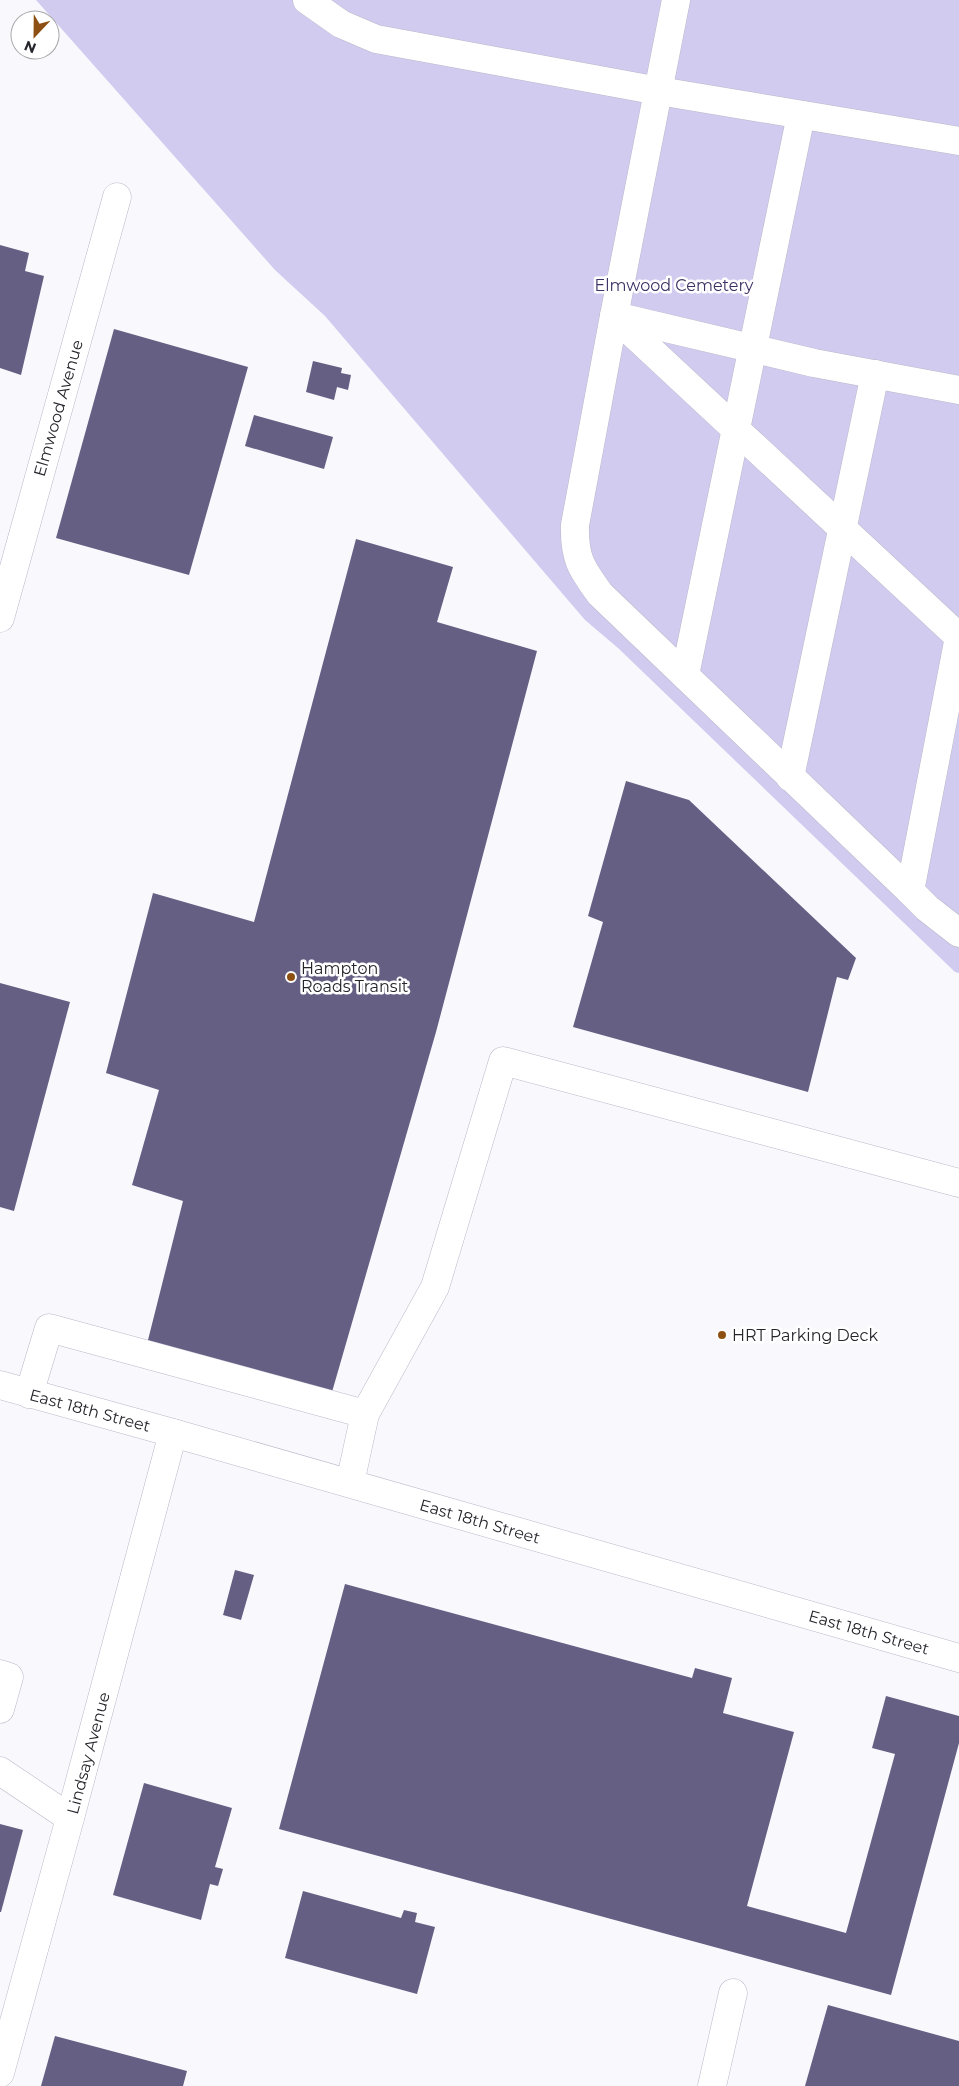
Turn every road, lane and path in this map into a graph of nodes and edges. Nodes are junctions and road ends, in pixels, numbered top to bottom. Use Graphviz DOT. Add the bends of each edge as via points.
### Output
graph roads {
  1 [pos="307,0"];
  2 [pos="676,0"];
  3 [pos="659,91"];
  4 [pos="801,115"];
  5 [pos="959,141"];
  6 [pos="117,197"];
  7 [pos="614,316"];
  8 [pos="753,348"];
  9 [pos="875,374"];
  10 [pos="959,390"];
  11 [pos="736,429"];
  12 [pos="842,528"];
  13 [pos="0,618"];
  14 [pos="959,637"];
  15 [pos="685,675"];
  16 [pos="790,777"];
  17 [pos="910,891"];
  18 [pos="959,933"];
  19 [pos="959,1183"];
  20 [pos="0,1386"];
  21 [pos="29,1394"];
  22 [pos="365,1414"];
  23 [pos="173,1433"];
  24 [pos="350,1483"];
  25 [pos="959,1658"];
  26 [pos="0,1674"];
  27 [pos="0,1709"];
  28 [pos="0,1771"];
  29 [pos="70,1818"];
  30 [pos="733,1993"];
  31 [pos="0,2073"];
  32 [pos="712,2086"];
  1 -- 3 [label="street" via="341,24 376,40"];
  2 -- 3 [label="street"];
  3 -- 4 [label="street"];
  3 -- 7 [label="street"];
  4 -- 5 [label="street"];
  4 -- 8 [label="street"];
  6 -- 13 [label="street, Elmwood Avenue"];
  7 -- 8 [label="street"];
  7 -- 11 [label="street"];
  7 -- 15 [label="street" via="574,545 582,569 600,594"];
  8 -- 9 [label="street"];
  8 -- 11 [label="street"];
  9 -- 10 [label="street"];
  9 -- 12 [label="street"];
  11 -- 12 [label="street"];
  11 -- 15 [label="street"];
  12 -- 14 [label="street"];
  12 -- 16 [label="street"];
  14 -- 17 [label="street"];
  15 -- 16 [label="street"];
  16 -- 17 [label="street"];
  17 -- 18 [label="street"];
  19 -- 22 [label="street" via="503,1061 435,1287"];
  20 -- 21 [label="street, East 18th Street"];
  21 -- 22 [label="street" via="49,1328"];
  21 -- 23 [label="street, East 18th Street"];
  22 -- 24 [label="street"];
  23 -- 24 [label="street, East 18th Street"];
  23 -- 29 [label="street, Lindsay Avenue"];
  24 -- 25 [label="street, East 18th Street"];
  26 -- 27 [label="street" via="9,1677"];
  28 -- 29 [label="street"];
  29 -- 31 [label="street, Lindsay Avenue"];
  30 -- 32 [label="street"];
}
